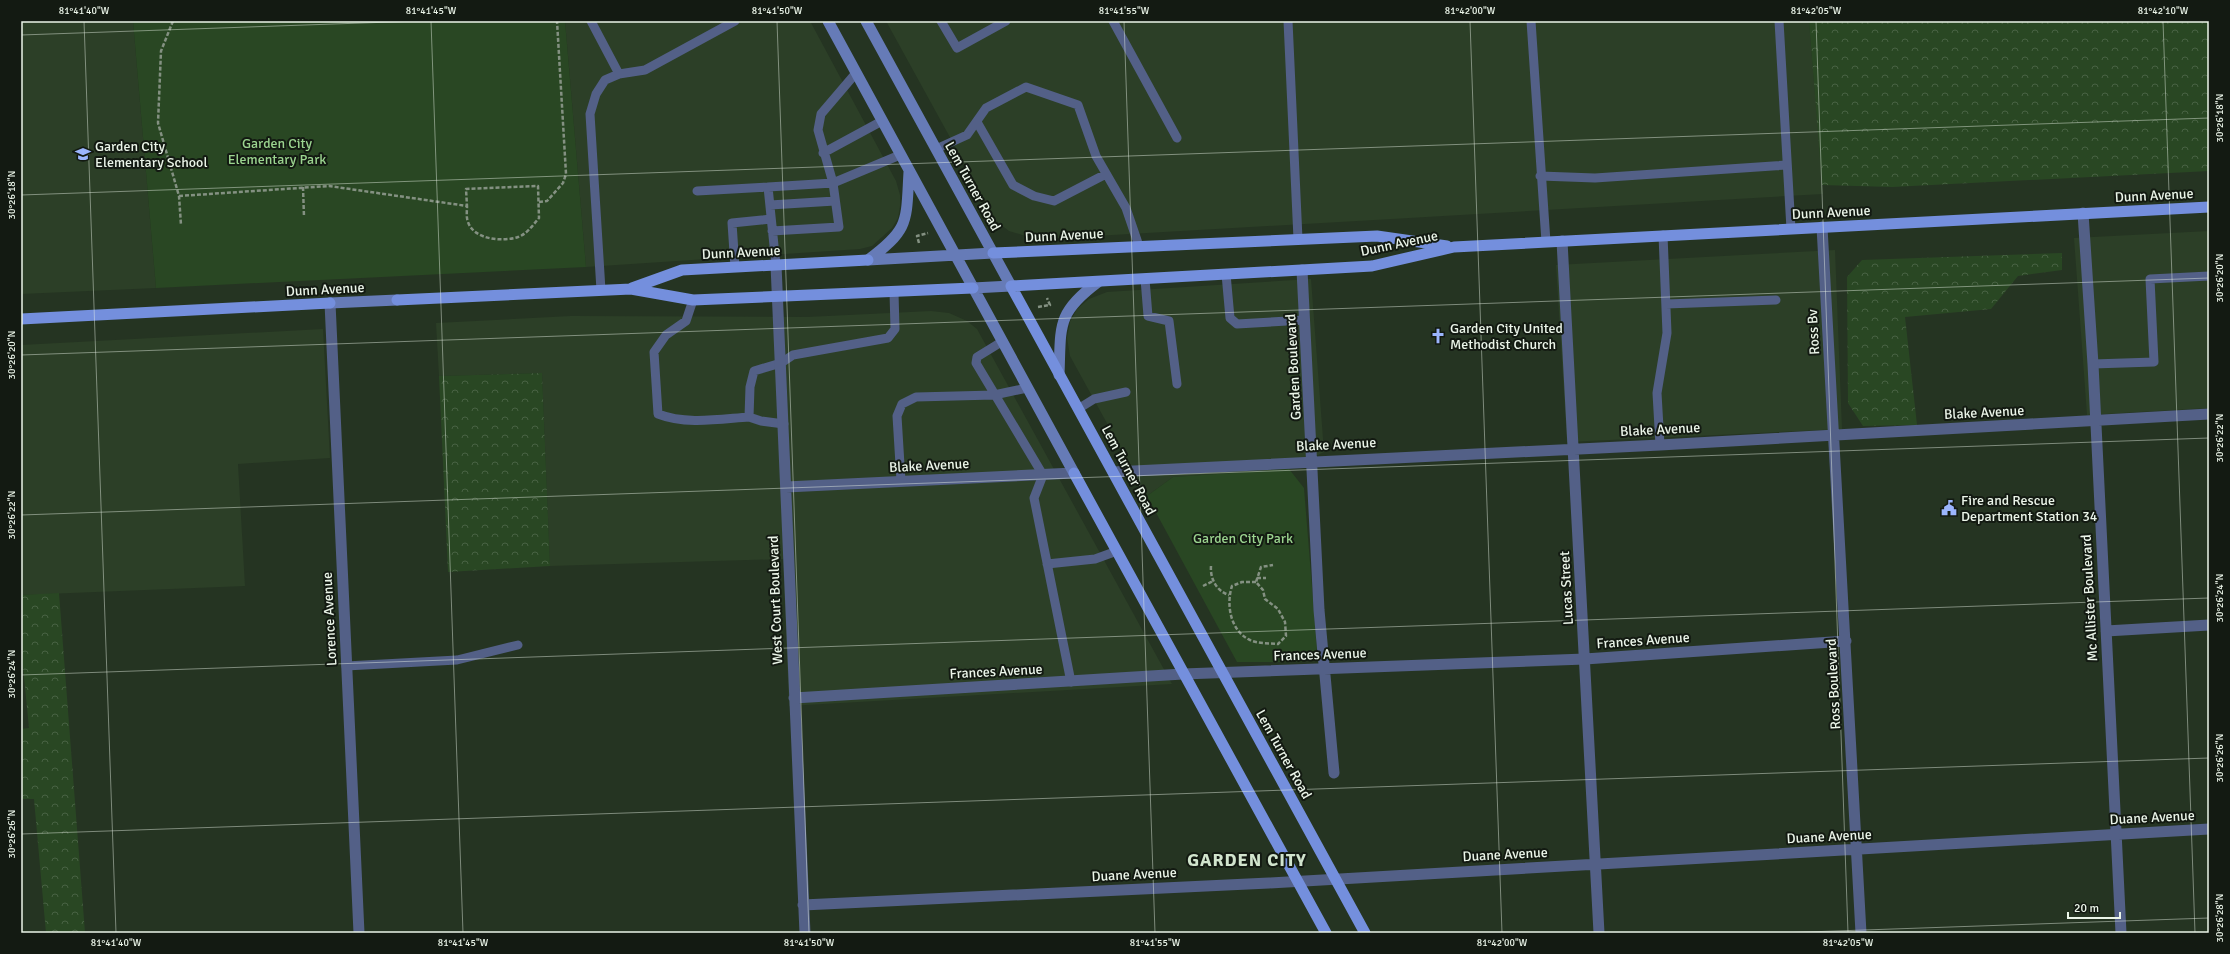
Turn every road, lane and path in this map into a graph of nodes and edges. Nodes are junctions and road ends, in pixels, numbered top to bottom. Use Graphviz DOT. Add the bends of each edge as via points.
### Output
graph roads {
  1 [pos="173,21"];
  2 [pos="557,21"];
  3 [pos="591,21"];
  4 [pos="735,21"];
  5 [pos="828,21"];
  6 [pos="866,21"];
  7 [pos="941,21"];
  8 [pos="1006,21"];
  9 [pos="1113,21"];
  10 [pos="1288,21"];
  11 [pos="1531,21"];
  12 [pos="1779,21"];
  13 [pos="856,73"];
  14 [pos="619,74"];
  15 [pos="882,121"];
  16 [pos="977,122"];
  17 [pos="1178,138"];
  18 [pos="936,149"];
  19 [pos="823,153"];
  20 [pos="900,155"];
  21 [pos="1787,165"];
  22 [pos="909,172"];
  23 [pos="1106,174"];
  24 [pos="1540,176"];
  25 [pos="833,183"];
  26 [pos="303,187"];
  27 [pos="768,187"];
  28 [pos="697,191"];
  29 [pos="179,196"];
  30 [pos="836,201"];
  31 [pos="539,202"];
  32 [pos="770,205"];
  33 [pos="467,206"];
  34 [pos="2209,207"];
  35 [pos="2083,213"];
  36 [pos="304,217"];
  37 [pos="771,219"];
  38 [pos="181,224"];
  39 [pos="1822,227"];
  40 [pos="1791,229"];
  41 [pos="772,231"];
  42 [pos="929,233"];
  43 [pos="1663,235"];
  44 [pos="1298,239"];
  45 [pos="1562,241"];
  46 [pos="1546,242"];
  47 [pos="920,244"];
  48 [pos="1139,246"];
  49 [pos="1454,247"];
  50 [pos="993,253"];
  51 [pos="955,255"];
  52 [pos="868,260"];
  53 [pos="776,265"];
  54 [pos="735,267"];
  55 [pos="1302,270"];
  56 [pos="1226,274"];
  57 [pos="2209,276"];
  58 [pos="1145,279"];
  59 [pos="1098,282"];
  60 [pos="1011,286"];
  61 [pos="631,288"];
  62 [pos="974,288"];
  63 [pos="601,290"];
  64 [pos="894,292"];
  65 [pos="1046,296"];
  66 [pos="778,298"];
  67 [pos="693,300"];
  68 [pos="1776,300"];
  69 [pos="330,303"];
  70 [pos="1666,304"];
  71 [pos="1038,307"];
  72 [pos="21,319"];
  73 [pos="1305,320"];
  74 [pos="1003,342"];
  75 [pos="781,363"];
  76 [pos="2093,364"];
  77 [pos="1059,375"];
  78 [pos="1177,384"];
  79 [pos="1027,388"];
  80 [pos="1126,392"];
  81 [pos="994,395"];
  82 [pos="1078,409"];
  83 [pos="2209,414"];
  84 [pos="749,416"];
  85 [pos="2095,421"];
  86 [pos="784,424"];
  87 [pos="1834,434"];
  88 [pos="1660,445"];
  89 [pos="1574,448"];
  90 [pos="1313,460"];
  91 [pos="1113,472"];
  92 [pos="1074,473"];
  93 [pos="1043,475"];
  94 [pos="901,482"];
  95 [pos="786,487"];
  96 [pos="1117,551"];
  97 [pos="1047,564"];
  98 [pos="1273,565"];
  99 [pos="1211,566"];
  100 [pos="1257,578"];
  101 [pos="1266,578"];
  102 [pos="1213,581"];
  103 [pos="1256,582"];
  104 [pos="1203,586"];
  105 [pos="1229,595"];
  106 [pos="2209,625"];
  107 [pos="2106,630"];
  108 [pos="1846,641"];
  109 [pos="518,645"];
  110 [pos="1585,659"];
  111 [pos="346,666"];
  112 [pos="1325,669"];
  113 [pos="1222,673"];
  114 [pos="1184,674"];
  115 [pos="1071,682"];
  116 [pos="794,698"];
  117 [pos="1334,773"];
  118 [pos="2209,829"];
  119 [pos="2115,834"];
  120 [pos="1857,849"];
  121 [pos="1596,864"];
  122 [pos="1336,878"];
  123 [pos="1297,880"];
  124 [pos="803,905"];
  125 [pos="359,933"];
  126 [pos="805,933"];
  127 [pos="1326,933"];
  128 [pos="1365,933"];
  129 [pos="1599,933"];
  130 [pos="1861,933"];
  131 [pos="2121,933"];
  1 -- 29 [label="path" via="161,51 158,123"];
  2 -- 31 [label="path" via="566,174 564,183 547,201"];
  3 -- 14 [label="lane"];
  4 -- 14 [label="lane" via="645,70"];
  5 -- 13 [label="main road"];
  6 -- 18 [label="main road, Lem Turner Road"];
  7 -- 8 [label="lane" via="957,48"];
  9 -- 17 [label="lane"];
  10 -- 44 [label="lane"];
  11 -- 24 [label="lane"];
  12 -- 21 [label="lane"];
  13 -- 15 [label="main road"];
  13 -- 19 [label="lane" via="821,114 818,130"];
  14 -- 63 [label="lane" via="604,80 596,94 590,114"];
  15 -- 19 [label="lane"];
  15 -- 20 [label="main road"];
  16 -- 18 [label="lane" via="967,136"];
  16 -- 23 [label="lane" via="1014,184 1034,196 1054,201"];
  16 -- 23 [label="lane" via="986,108 1026,87 1078,105 1096,156"];
  18 -- 50 [label="main road, Lem Turner Road"];
  19 -- 25 [label="lane"];
  20 -- 22 [label="main road"];
  20 -- 25 [label="lane"];
  21 -- 24 [label="lane" via="1595,178"];
  21 -- 40 [label="lane"];
  22 -- 51 [label="main road"];
  22 -- 52 [label="main road" via="904,224 890,244"];
  23 -- 48 [label="lane" via="1126,208"];
  24 -- 46 [label="lane"];
  25 -- 27 [label="lane"];
  25 -- 30 [label="lane"];
  26 -- 29 [label="path"];
  26 -- 33 [label="path" via="329,186"];
  26 -- 36 [label="path"];
  27 -- 28 [label="lane"];
  27 -- 32 [label="lane"];
  29 -- 38 [label="path"];
  30 -- 32 [label="lane"];
  30 -- 41 [label="lane" via="839,227"];
  31 -- 33 [label="path" via="538,186 466,189"];
  31 -- 33 [label="path" via="539,218 530,229 519,237 505,240 488,238 475,231 468,222"];
  32 -- 37 [label="lane"];
  34 -- 35 [label="main road, Dunn Avenue"];
  35 -- 39 [label="main road, Dunn Avenue"];
  35 -- 76 [label="street, Mc Allister Boulevard"];
  37 -- 41 [label="lane"];
  37 -- 54 [label="lane" via="732,223"];
  39 -- 40 [label="main road, Dunn Avenue"];
  39 -- 87 [label="street, Ross Bv"];
  40 -- 43 [label="main road, Dunn Avenue"];
  41 -- 53 [label="lane"];
  42 -- 47 [label="path" via="917,236"];
  43 -- 45 [label="main road, Dunn Avenue"];
  43 -- 70 [label="lane"];
  44 -- 48 [label="main road, Dunn Avenue"];
  44 -- 49 [label="main road, Dunn Avenue" via="1377,236"];
  45 -- 46 [label="main road, Dunn Avenue"];
  45 -- 89 [label="street, Lucas Street"];
  46 -- 49 [label="main road, Dunn Avenue"];
  48 -- 50 [label="main road, Dunn Avenue"];
  49 -- 55 [label="main road, Dunn Avenue" via="1372,266"];
  50 -- 51 [label="main road, Dunn Avenue"];
  50 -- 60 [label="main road, Lem Turner Road"];
  51 -- 52 [label="main road, Dunn Avenue"];
  51 -- 62 [label="main road"];
  52 -- 53 [label="main road, Dunn Avenue"];
  53 -- 54 [label="main road, Dunn Avenue"];
  53 -- 66 [label="street, West Court Boulevard"];
  54 -- 61 [label="main road, Dunn Avenue" via="682,270"];
  55 -- 56 [label="main road, Dunn Avenue"];
  55 -- 73 [label="street, Garden Boulevard"];
  56 -- 58 [label="main road, Dunn Avenue"];
  56 -- 73 [label="lane" via="1230,318 1237,324"];
  57 -- 76 [label="lane" via="2150,279 2154,362"];
  58 -- 59 [label="main road, Dunn Avenue"];
  58 -- 78 [label="lane" via="1148,316 1169,321"];
  59 -- 60 [label="main road, Dunn Avenue"];
  59 -- 77 [label="main road" via="1081,294 1066,312 1061,334"];
  60 -- 62 [label="main road, Dunn Avenue"];
  60 -- 77 [label="main road, Lem Turner Road"];
  61 -- 63 [label="main road, Dunn Avenue"];
  61 -- 67 [label="main road, Dunn Avenue"];
  62 -- 64 [label="main road, Dunn Avenue"];
  62 -- 74 [label="main road"];
  63 -- 69 [label="main road, Dunn Avenue"];
  64 -- 66 [label="main road, Dunn Avenue"];
  64 -- 75 [label="lane" via="895,329 888,338 793,355"];
  65 -- 71 [label="path" via="1050,305"];
  66 -- 67 [label="main road, Dunn Avenue"];
  66 -- 75 [label="street, West Court Boulevard"];
  67 -- 84 [label="lane" via="686,321 666,335 654,352 658,414 672,419"];
  68 -- 70 [label="lane"];
  69 -- 72 [label="main road, Dunn Avenue"];
  69 -- 111 [label="street, Lorence Avenue"];
  70 -- 88 [label="lane" via="1667,333 1657,394"];
  73 -- 90 [label="street, Garden Boulevard"];
  74 -- 79 [label="main road"];
  74 -- 81 [label="lane" via="977,357 976,362"];
  75 -- 84 [label="lane" via="754,371 750,387"];
  75 -- 86 [label="street, West Court Boulevard"];
  76 -- 85 [label="street, Mc Allister Boulevard"];
  77 -- 82 [label="main road, Lem Turner Road"];
  79 -- 81 [label="lane"];
  79 -- 92 [label="main road"];
  80 -- 82 [label="lane" via="1094,399"];
  81 -- 93 [label="lane"];
  81 -- 94 [label="lane" via="916,397 902,404 897,416"];
  82 -- 91 [label="main road, Lem Turner Road"];
  83 -- 85 [label="street, Blake Avenue"];
  84 -- 86 [label="lane" via="761,421"];
  85 -- 87 [label="street, Blake Avenue"];
  85 -- 107 [label="street, Mc Allister Boulevard"];
  86 -- 95 [label="street, West Court Boulevard"];
  87 -- 88 [label="street, Blake Avenue"];
  87 -- 108 [label="street, Ross Boulevard"];
  88 -- 89 [label="street, Blake Avenue"];
  89 -- 90 [label="street, Blake Avenue"];
  89 -- 110 [label="street, Lucas Street"];
  90 -- 91 [label="street, Blake Avenue"];
  90 -- 112 [label="street, Garden Boulevard" via="1319,610"];
  91 -- 113 [label="main road, Lem Turner Road"];
  92 -- 93 [label="street, Blake Avenue"];
  92 -- 96 [label="main road"];
  93 -- 94 [label="street, Blake Avenue"];
  93 -- 97 [label="lane" via="1034,498"];
  94 -- 95 [label="street, Blake Avenue"];
  95 -- 116 [label="street, West Court Boulevard"];
  96 -- 97 [label="lane" via="1095,559"];
  96 -- 114 [label="main road"];
  97 -- 115 [label="lane"];
  98 -- 100 [label="path" via="1261,567"];
  99 -- 102 [label="path" via="1210,575"];
  100 -- 101 [label="path"];
  100 -- 103 [label="path"];
  102 -- 104 [label="path"];
  102 -- 105 [label="path" via="1224,594"];
  103 -- 105 [label="path" via="1242,582 1232,586"];
  103 -- 105 [label="path" via="1263,590 1265,599 1278,609 1285,622 1286,636 1278,644 1249,640 1237,629 1230,617"];
  106 -- 107 [label="street"];
  107 -- 119 [label="street, Mc Allister Boulevard"];
  108 -- 110 [label="street, Frances Avenue"];
  108 -- 120 [label="street, Ross Boulevard"];
  109 -- 111 [label="lane" via="457,660"];
  110 -- 112 [label="street, Frances Avenue"];
  110 -- 121 [label="street, Lucas Street"];
  111 -- 125 [label="street, Lorence Avenue"];
  112 -- 113 [label="street, Frances Avenue"];
  112 -- 117 [label="street, Garden Boulevard"];
  113 -- 114 [label="street, Frances Avenue"];
  113 -- 122 [label="main road, Lem Turner Road"];
  114 -- 115 [label="street, Frances Avenue"];
  114 -- 123 [label="main road"];
  115 -- 116 [label="street, Frances Avenue"];
  116 -- 124 [label="street, West Court Boulevard"];
  118 -- 119 [label="street, Duane Avenue"];
  119 -- 120 [label="street, Duane Avenue"];
  119 -- 131 [label="street, Mc Allister Boulevard"];
  120 -- 121 [label="street, Duane Avenue"];
  120 -- 130 [label="street, Ross Boulevard"];
  121 -- 122 [label="street, Duane Avenue"];
  121 -- 129 [label="street, Lucas Street"];
  122 -- 123 [label="street, Duane Avenue"];
  122 -- 128 [label="main road, Lem Turner Road"];
  123 -- 124 [label="street, Duane Avenue"];
  123 -- 127 [label="main road"];
  124 -- 126 [label="street, West Court Boulevard"];
}
